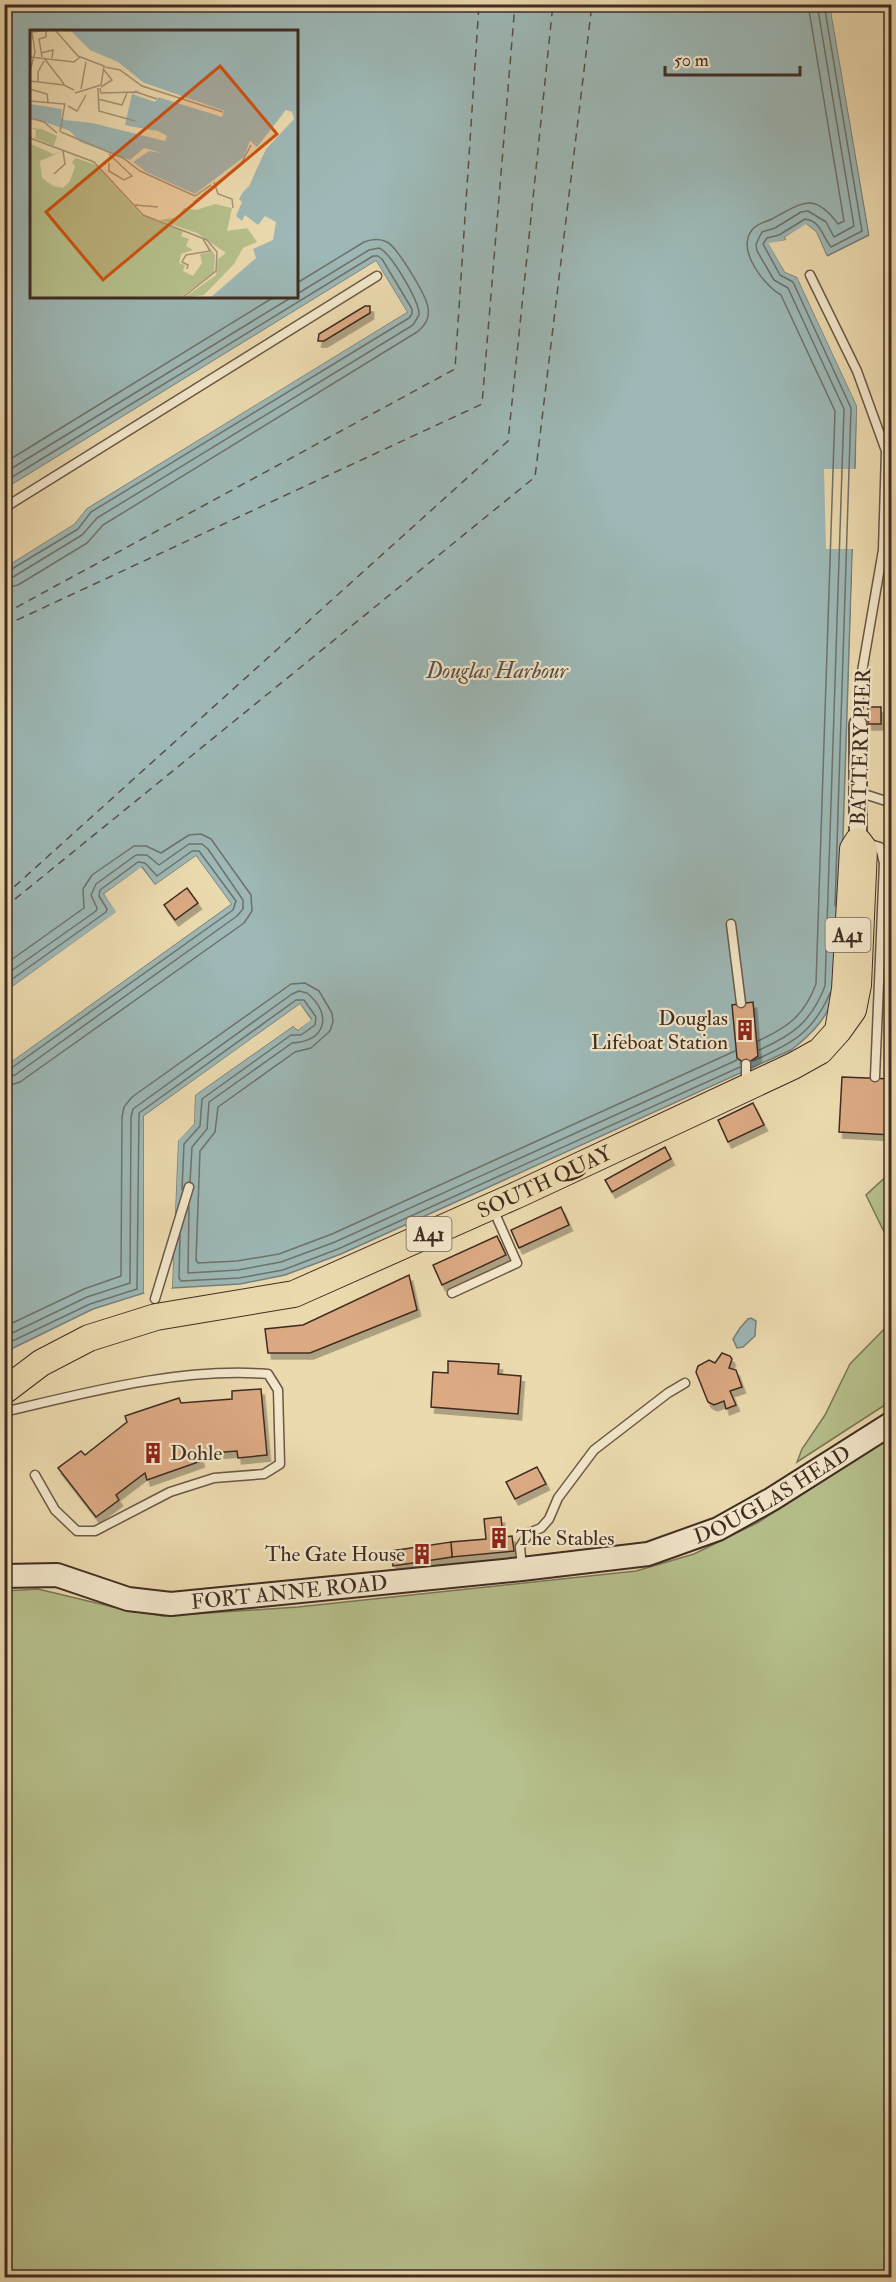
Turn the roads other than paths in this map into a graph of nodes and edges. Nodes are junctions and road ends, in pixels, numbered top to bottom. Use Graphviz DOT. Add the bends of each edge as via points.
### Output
graph roads {
  1 [pos="810,275"];
  2 [pos="377,276"];
  3 [pos="4,508"];
  4 [pos="858,724"];
  5 [pos="858,792"];
  6 [pos="891,803"];
  7 [pos="858,841"];
  8 [pos="731,924"];
  9 [pos="741,1003"];
  10 [pos="838,1031"];
  11 [pos="875,1077"];
  12 [pos="189,1187"];
  13 [pos="492,1206"];
  14 [pos="452,1293"];
  15 [pos="155,1299"];
  16 [pos="685,1383"];
  17 [pos="4,1391"];
  18 [pos="4,1412"];
  19 [pos="891,1423"];
  20 [pos="35,1475"];
  21 [pos="648,1554"];
  22 [pos="522,1569"];
  23 [pos="4,1576"];
  1 -- 4 [label="lane, BATTERY PIER" via="856,371 886,451 883,550 859,689"];
  2 -- 3 [label="lane"];
  4 -- 5 [label="street, BATTERY PIER"];
  5 -- 6 [label="lane"];
  5 -- 7 [label="street, BATTERY PIER"];
  7 -- 10 [label="main road, BATTERY PIER / A41" via="864,849 858,986 853,1010"];
  7 -- 11 [label="lane" via="880,847 884,863"];
  8 -- 9 [label="lane"];
  10 -- 13 [label="main road, SOUTH QUAY / A41" via="820,1051 746,1074"];
  12 -- 15 [label="lane"];
  13 -- 14 [label="lane" via="517,1263"];
  13 -- 17 [label="main road, SOUTH QUAY / A41" via="294,1294 156,1317 89,1338 41,1363"];
  16 -- 22 [label="lane" via="594,1450 558,1498 549,1519 529,1533 520,1547"];
  18 -- 20 [label="lane" via="151,1380 237,1371 268,1374 278,1390 280,1464 264,1474 214,1478 170,1492 95,1532 77,1531 55,1510"];
  19 -- 21 [label="main road, DOUGLAS HEAD" via="718,1530"];
  21 -- 22 [label="main road, FORT ANNE ROAD"];
  22 -- 23 [label="main road, FORT ANNE ROAD" via="171,1604 128,1599 57,1575"];
}
